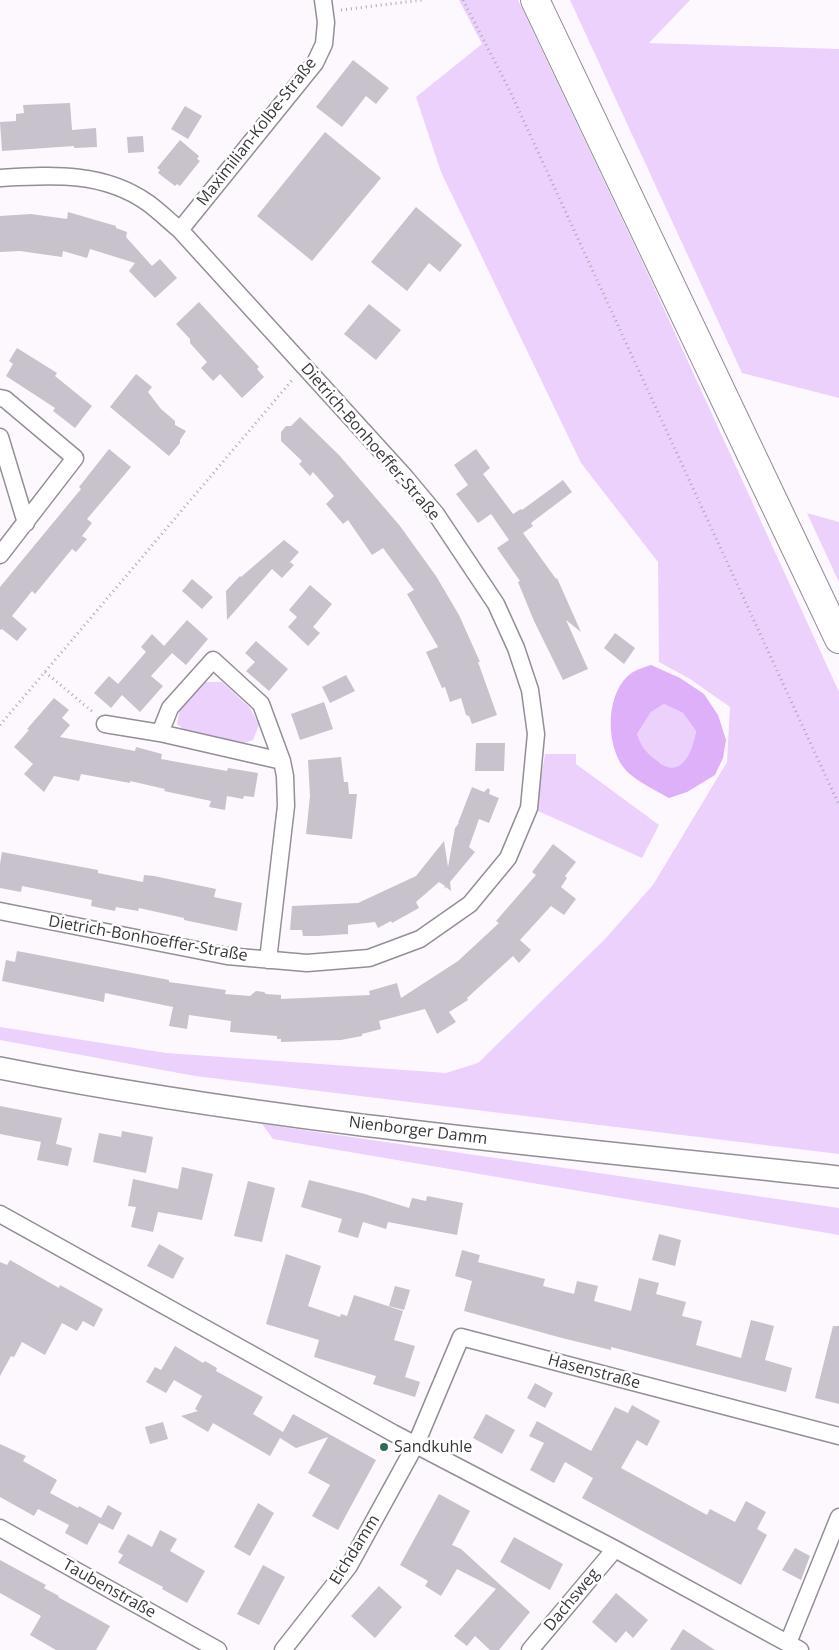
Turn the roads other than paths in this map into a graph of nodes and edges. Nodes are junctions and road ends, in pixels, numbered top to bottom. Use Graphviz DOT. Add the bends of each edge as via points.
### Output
graph roads {
  1 [pos="535,0"];
  2 [pos="324,6"];
  3 [pos="0,178"];
  4 [pos="180,230"];
  5 [pos="0,398"];
  6 [pos="0,437"];
  7 [pos="26,523"];
  8 [pos="0,555"];
  9 [pos="839,638"];
  10 [pos="105,724"];
  11 [pos="160,734"];
  12 [pos="282,761"];
  13 [pos="0,911"];
  14 [pos="268,960"];
  15 [pos="0,1068"];
  16 [pos="839,1178"];
  17 [pos="0,1214"];
  18 [pos="839,1436"];
  19 [pos="416,1444"];
  20 [pos="839,1517"];
  21 [pos="0,1528"];
  22 [pos="614,1549"];
  23 [pos="794,1646"];
  24 [pos="218,1650"];
  25 [pos="283,1650"];
  26 [pos="530,1650"];
  1 -- 9 [label="highway"];
  2 -- 4 [label="street, Maximilian-Kolbe-Straße" via="324,44 315,63"];
  3 -- 4 [label="street, Dietrich-Bonhoeffer-Straße" via="40,176 103,181 147,203"];
  4 -- 14 [label="street, Dietrich-Bonhoeffer-Straße" via="436,514 496,604 530,690 536,734 529,808 508,858 470,904 420,939 368,958 307,963"];
  5 -- 7 [label="street" via="75,458"];
  6 -- 7 [label="street"];
  7 -- 8 [label="street"];
  10 -- 11 [label="street"];
  11 -- 12 [label="street"];
  11 -- 12 [label="street" via="170,708 213,660 260,704"];
  12 -- 14 [label="street" via="286,806"];
  13 -- 14 [label="street, Dietrich-Bonhoeffer-Straße" via="227,956"];
  15 -- 16 [label="street, Nienborger Damm" via="276,1114"];
  17 -- 19 [label="street"];
  18 -- 19 [label="street, Hasenstraße" via="461,1337"];
  19 -- 22 [label="street"];
  19 -- 25 [label="street, Elchdamm" via="349,1566"];
  20 -- 23 [label="street"];
  21 -- 24 [label="street, Taubenstraße"];
  22 -- 23 [label="street"];
  22 -- 26 [label="street, Dachsweg"];
}
